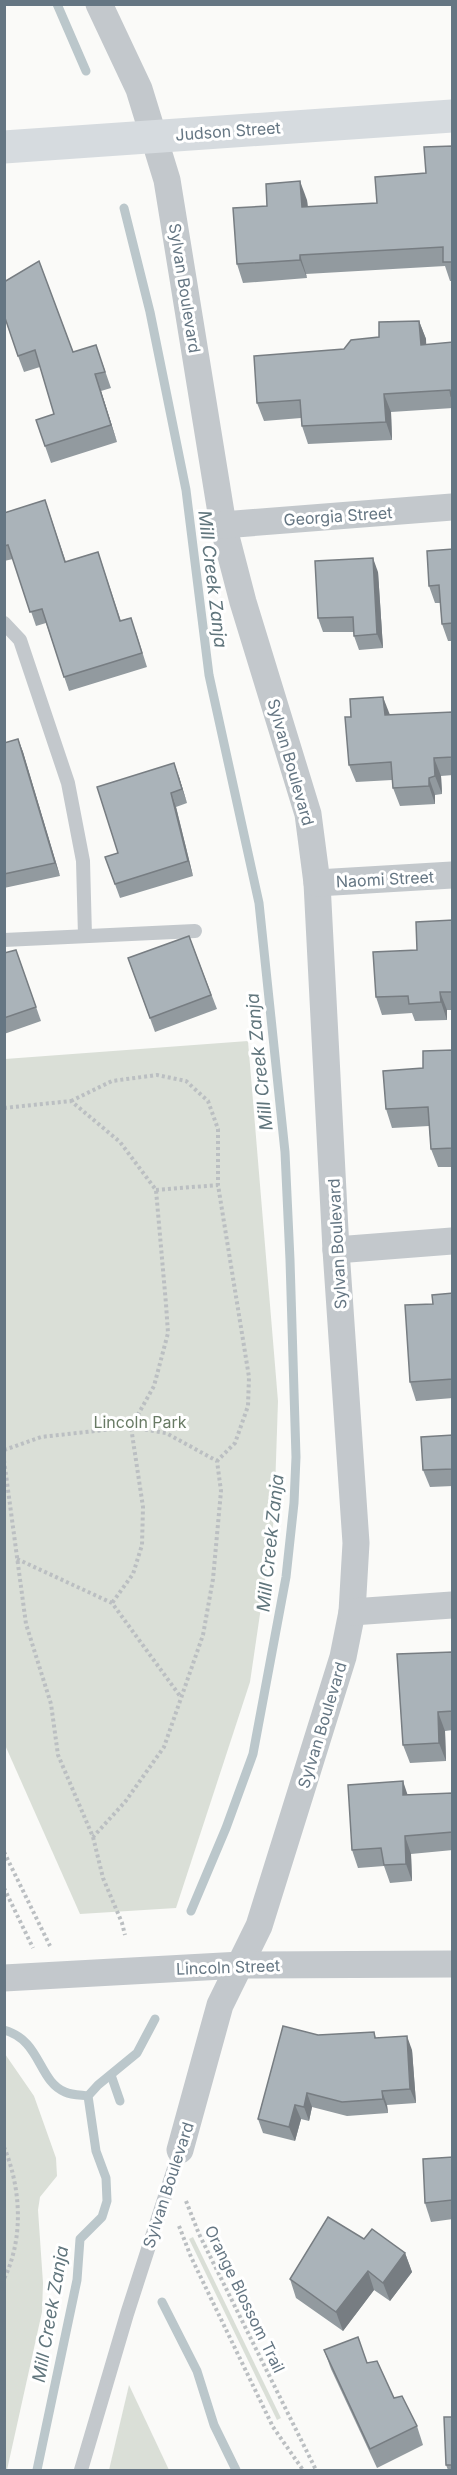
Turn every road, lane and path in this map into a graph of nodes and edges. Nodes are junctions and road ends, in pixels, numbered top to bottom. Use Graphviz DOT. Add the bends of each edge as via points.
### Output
graph roads {
  1 [pos="99,4"];
  2 [pos="453,116"];
  3 [pos="154,136"];
  4 [pos="4,147"];
  5 [pos="453,507"];
  6 [pos="223,525"];
  7 [pos="4,623"];
  8 [pos="453,875"];
  9 [pos="317,883"];
  10 [pos="195,931"];
  11 [pos="86,936"];
  12 [pos="4,940"];
  13 [pos="71,1101"];
  14 [pos="4,1108"];
  15 [pos="218,1185"];
  16 [pos="156,1190"];
  17 [pos="453,1241"];
  18 [pos="336,1250"];
  19 [pos="131,1427"];
  20 [pos="4,1450"];
  21 [pos="4,1460"];
  22 [pos="217,1461"];
  23 [pos="17,1558"];
  24 [pos="112,1603"];
  25 [pos="453,1605"];
  26 [pos="352,1612"];
  27 [pos="181,1697"];
  28 [pos="93,1837"];
  29 [pos="4,1852"];
  30 [pos="4,1888"];
  31 [pos="125,1935"];
  32 [pos="50,1945"];
  33 [pos="33,1948"];
  34 [pos="453,1964"];
  35 [pos="241,1965"];
  36 [pos="4,1978"];
  37 [pos="4,2147"];
  38 [pos="7,2157"];
  39 [pos="177,2159"];
  40 [pos="191,2258"];
  41 [pos="4,2279"];
  42 [pos="81,2470"];
  43 [pos="303,2470"];
  44 [pos="316,2470"];
  1 -- 3 [label="street, Sylvan Boulevard" via="139,89"];
  2 -- 3 [label="main road, Judson Street"];
  3 -- 4 [label="main road, Judson Street"];
  3 -- 6 [label="street, Sylvan Boulevard" via="168,180"];
  5 -- 6 [label="street, Georgia Street"];
  6 -- 9 [label="street, Sylvan Boulevard" via="308,814"];
  7 -- 11 [label="lane" via="20,640 68,783 83,861"];
  8 -- 9 [label="street, Naomi Street"];
  9 -- 18 [label="street, Sylvan Boulevard"];
  10 -- 11 [label="lane"];
  11 -- 12 [label="lane"];
  13 -- 14 [label="path"];
  13 -- 15 [label="path" via="112,1081 157,1075 186,1081 208,1101 218,1129"];
  13 -- 16 [label="path" via="120,1142"];
  15 -- 16 [label="path"];
  15 -- 22 [label="path" via="249,1377 248,1406 235,1443"];
  16 -- 19 [label="path" via="168,1334 154,1386"];
  17 -- 18 [label="street"];
  18 -- 26 [label="street, Sylvan Boulevard" via="356,1543"];
  19 -- 20 [label="path" via="41,1437"];
  19 -- 22 [label="path" via="166,1433"];
  19 -- 24 [label="path" via="143,1507 142,1545 133,1574"];
  21 -- 23 [label="path"];
  22 -- 27 [label="path" via="221,1491 213,1579 202,1635"];
  23 -- 24 [label="path"];
  23 -- 28 [label="path" via="26,1624 51,1704 58,1755"];
  24 -- 27 [label="path"];
  25 -- 26 [label="street"];
  26 -- 35 [label="street, Sylvan Boulevard" via="344,1657 263,1914"];
  27 -- 28 [label="path" via="164,1747 125,1802"];
  28 -- 31 [label="path" via="103,1878"];
  29 -- 32 [label="path"];
  30 -- 33 [label="path"];
  34 -- 35 [label="street, Lincoln Street"];
  35 -- 36 [label="street, Lincoln Street"];
  35 -- 39 [label="street, Sylvan Boulevard" via="220,2005"];
  37 -- 38 [label="path"];
  38 -- 41 [label="path" via="18,2203 18,2230"];
  39 -- 42 [label="lane, Sylvan Boulevard"];
  39 -- 44 [label="path, Orange Blossom Trail" via="200,2234"];
  40 -- 43 [label="path" via="273,2427"];
}
